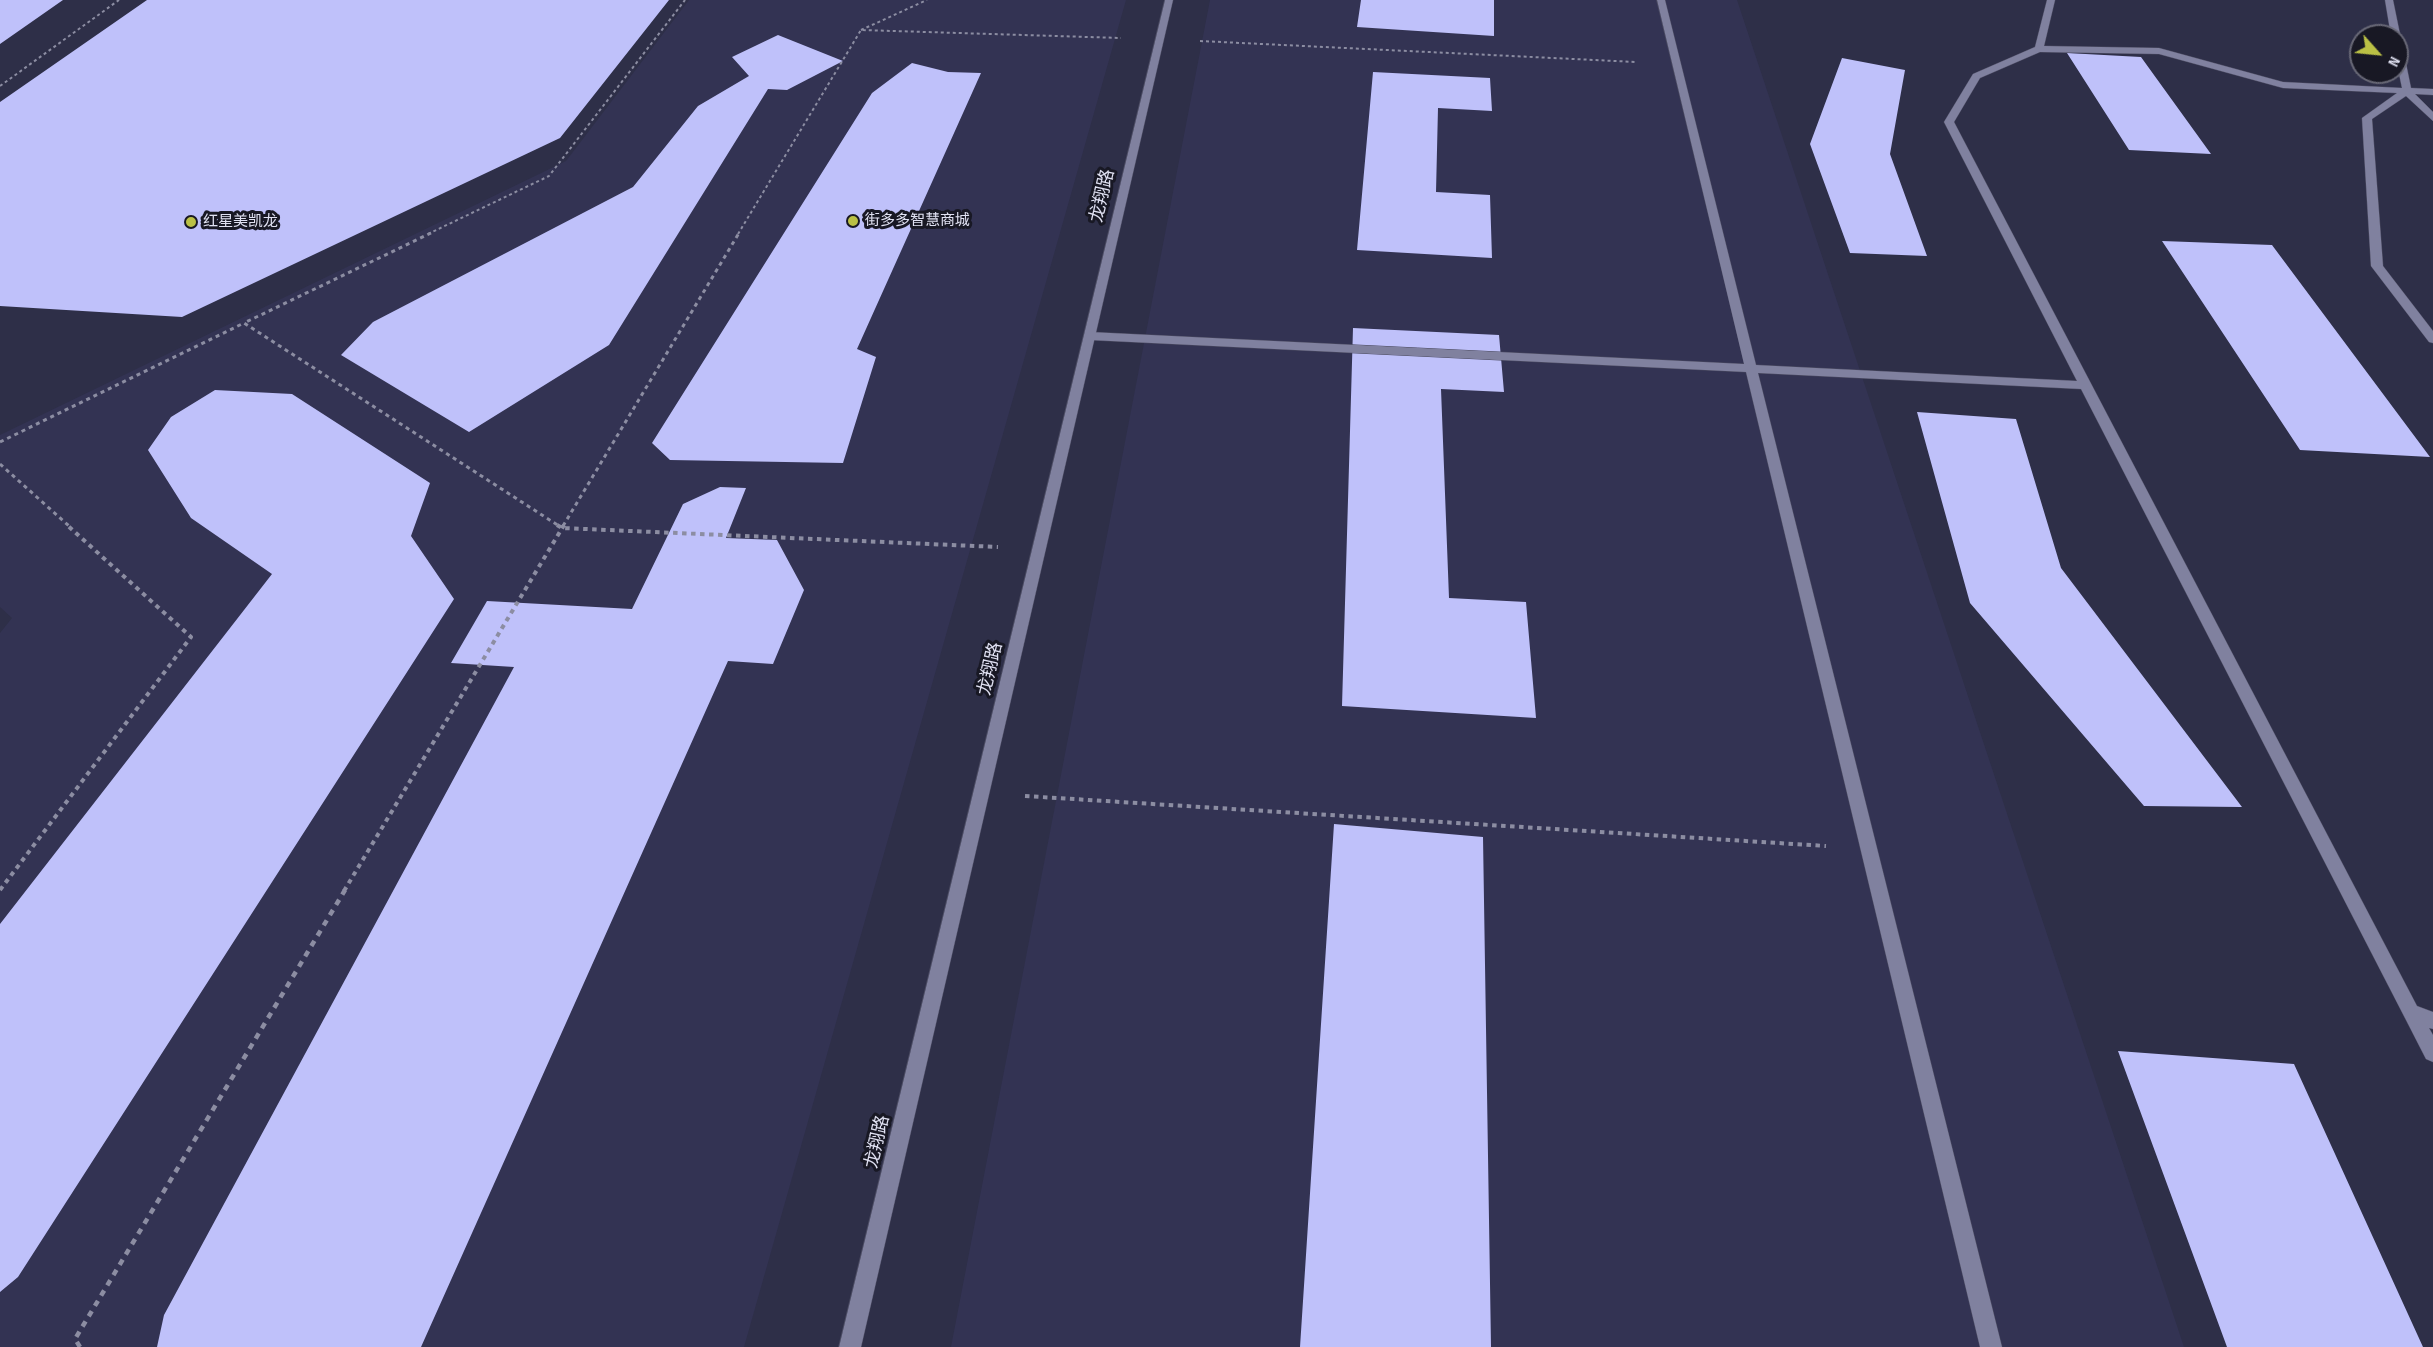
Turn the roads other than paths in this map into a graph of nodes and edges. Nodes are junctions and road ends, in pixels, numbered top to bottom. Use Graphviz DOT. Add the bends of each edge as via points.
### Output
graph roads {
  1 [pos="1169,0"];
  2 [pos="1661,0"];
  3 [pos="2051,0"];
  4 [pos="2389,0"];
  5 [pos="2394,24"];
  6 [pos="2039,49"];
  7 [pos="2406,84"];
  8 [pos="2407,91"];
  9 [pos="2433,92"];
  10 [pos="2433,118"];
  11 [pos="1090,336"];
  12 [pos="2433,339"];
  13 [pos="1751,368"];
  14 [pos="2085,385"];
  15 [pos="2411,1012"];
  16 [pos="2433,1021"];
  17 [pos="2433,1053"];
  18 [pos="850,1347"];
  19 [pos="1991,1347"];
  1 -- 11 [label="street, 龙翔路"];
  2 -- 13 [label="street"];
  3 -- 6 [label="street"];
  4 -- 5 [label="street"];
  6 -- 8 [label="street" via="2159,51 2283,85"];
  6 -- 14 [label="street" via="1976,76 1949,122"];
  7 -- 8 [label="street"];
  8 -- 9 [label="street"];
  8 -- 10 [label="street"];
  8 -- 12 [label="street" via="2367,118 2377,266"];
  11 -- 13 [label="street"];
  11 -- 18 [label="street, 龙翔路"];
  13 -- 14 [label="street"];
  13 -- 19 [label="street"];
  14 -- 15 [label="street"];
  15 -- 16 [label="street"];
  15 -- 17 [label="street"];
}
